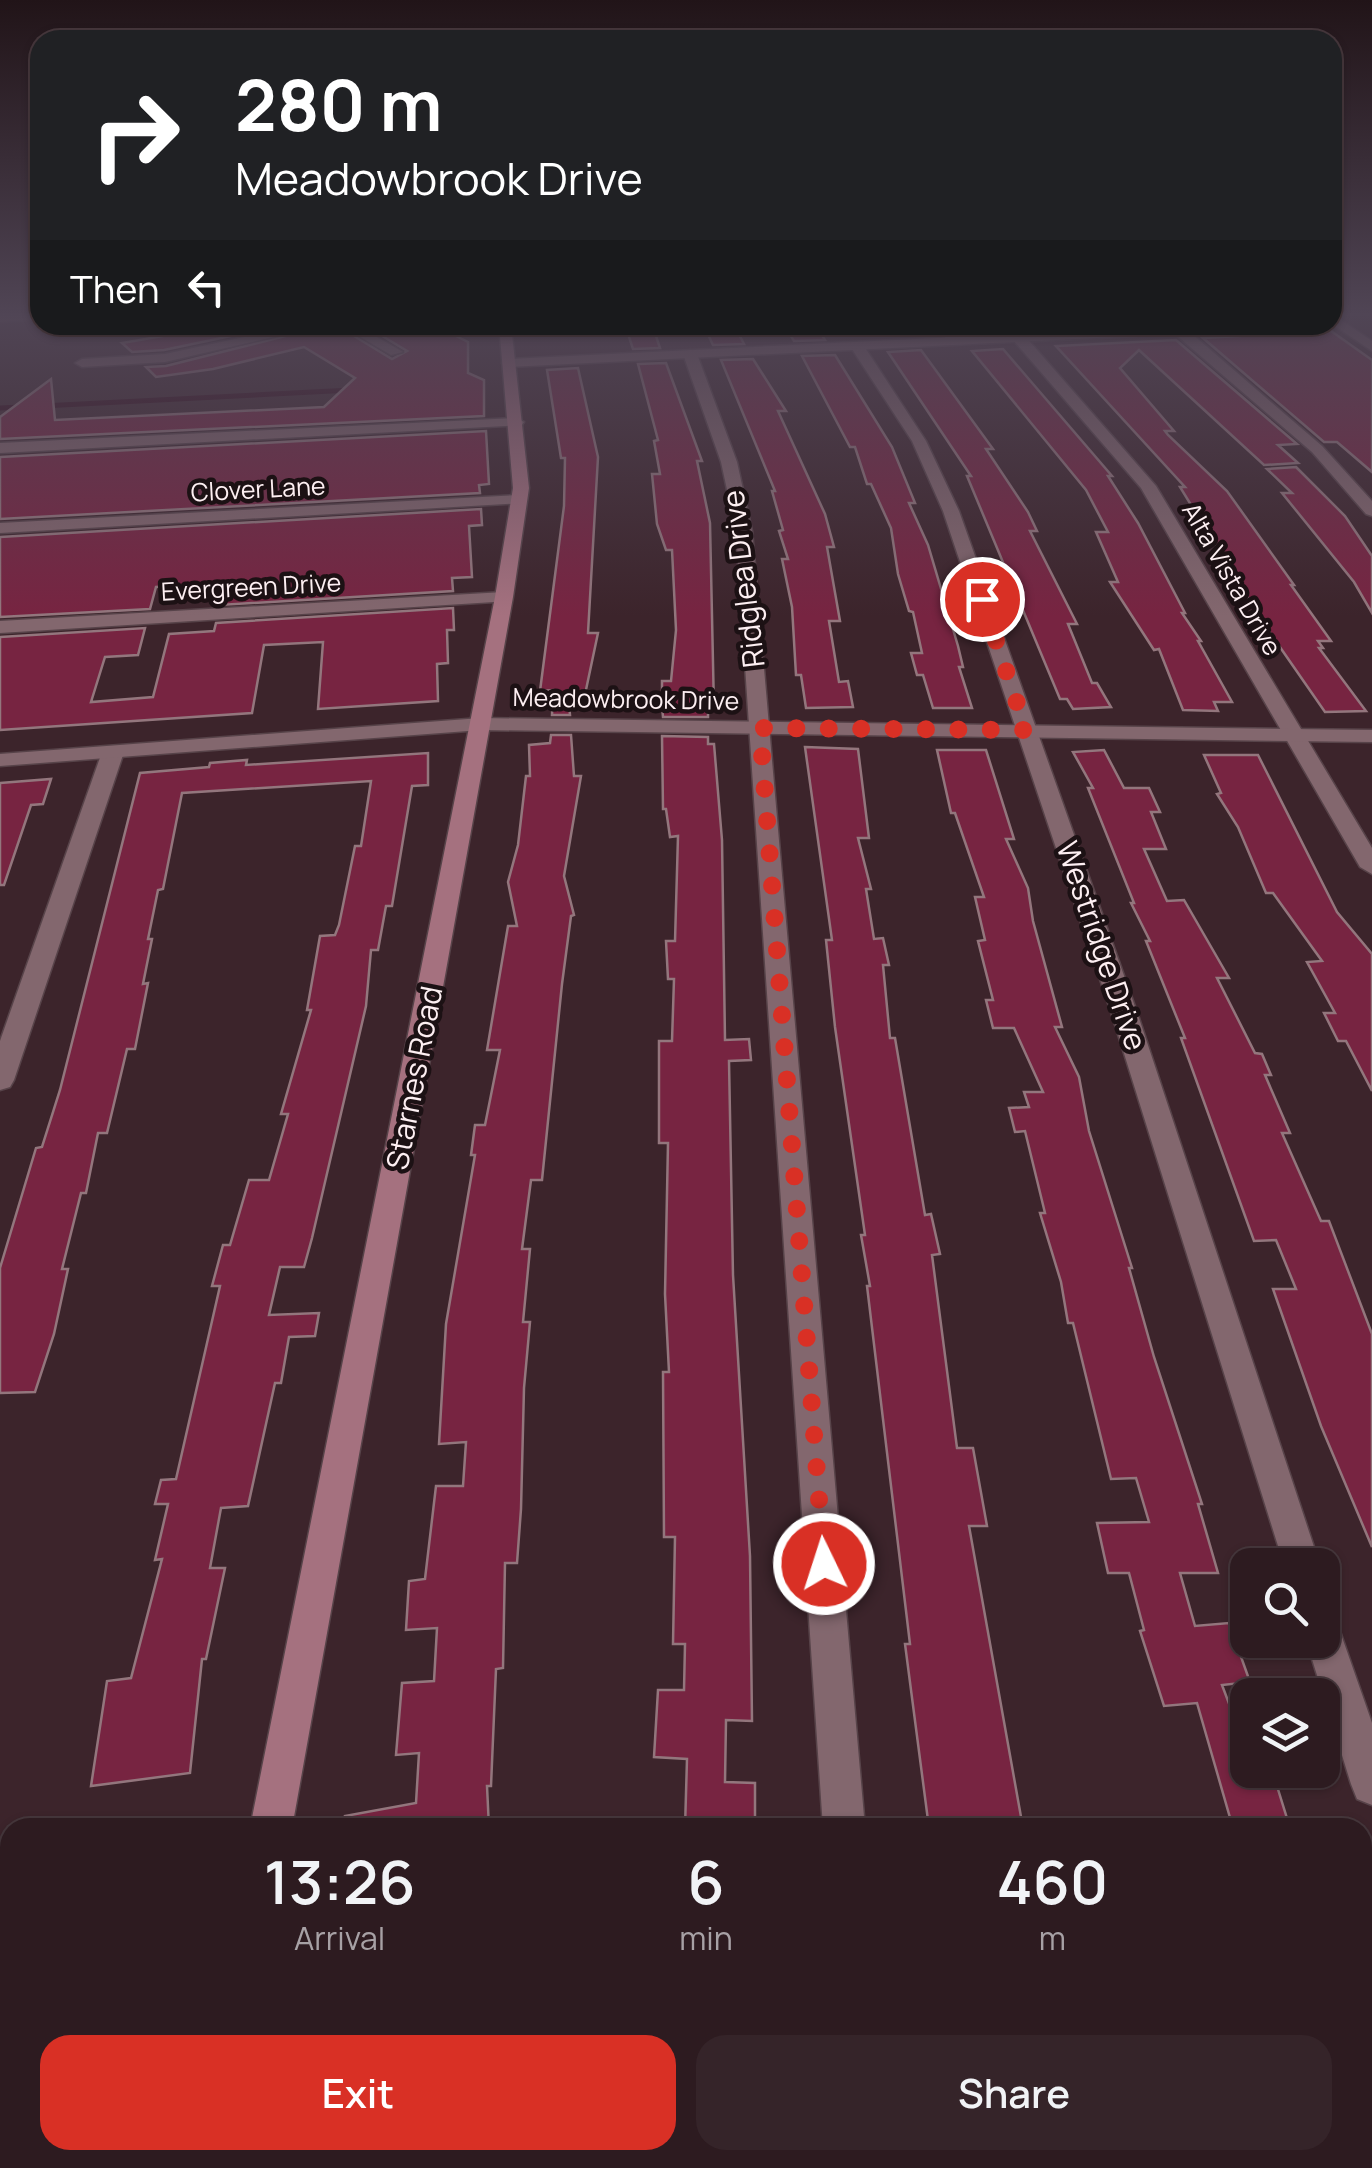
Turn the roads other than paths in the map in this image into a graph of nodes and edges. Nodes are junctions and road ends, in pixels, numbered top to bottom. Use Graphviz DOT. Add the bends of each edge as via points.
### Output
graph roads {
  1 [pos="516,413"];
  2 [pos="713,413"];
  3 [pos="900,413"];
  4 [pos="1085,413"];
  5 [pos="1275,413"];
  6 [pos="517,422"];
  7 [pos="0,448"];
  8 [pos="519,500"];
  9 [pos="1372,511"];
  10 [pos="0,528"];
  11 [pos="504,596"];
  12 [pos="0,626"];
  13 [pos="481,724"];
  14 [pos="760,728"];
  15 [pos="1026,730"];
  16 [pos="1294,735"];
  17 [pos="1372,736"];
  18 [pos="113,752"];
  19 [pos="0,760"];
  20 [pos="1372,868"];
  21 [pos="0,1080"];
  22 [pos="1297,1548"];
  23 [pos="1331,1658"];
  24 [pos="1372,1784"];
  25 [pos="273,1818"];
  26 [pos="843,1818"];
  1 -- 6 [label="main road, Starnes Road"];
  2 -- 14 [label="street, Ridglea Drive" via="741,516"];
  3 -- 15 [label="street, Westridge Drive" via="951,511"];
  4 -- 16 [label="street, Alta Vista Drive" via="1148,486"];
  5 -- 9 [label="street"];
  6 -- 7 [label="street"];
  6 -- 8 [label="main road, Starnes Road"];
  8 -- 10 [label="street, Clover Lane"];
  8 -- 11 [label="main road, Starnes Road"];
  11 -- 12 [label="street, Evergreen Drive"];
  11 -- 13 [label="main road, Starnes Road"];
  13 -- 14 [label="street, Meadowbrook Drive"];
  13 -- 18 [label="street, Meadowbrook Drive"];
  13 -- 25 [label="main road, Starnes Road"];
  14 -- 15 [label="street, Meadowbrook Drive"];
  14 -- 26 [label="street, Ridglea Drive"];
  15 -- 16 [label="street, Meadowbrook Drive"];
  15 -- 22 [label="street, Westridge Drive"];
  16 -- 17 [label="street, Meadowbrook Drive"];
  16 -- 20 [label="street, Alta Vista Drive"];
  18 -- 19 [label="street, Meadowbrook Drive"];
  18 -- 21 [label="street"];
  23 -- 24 [label="street"];
}
